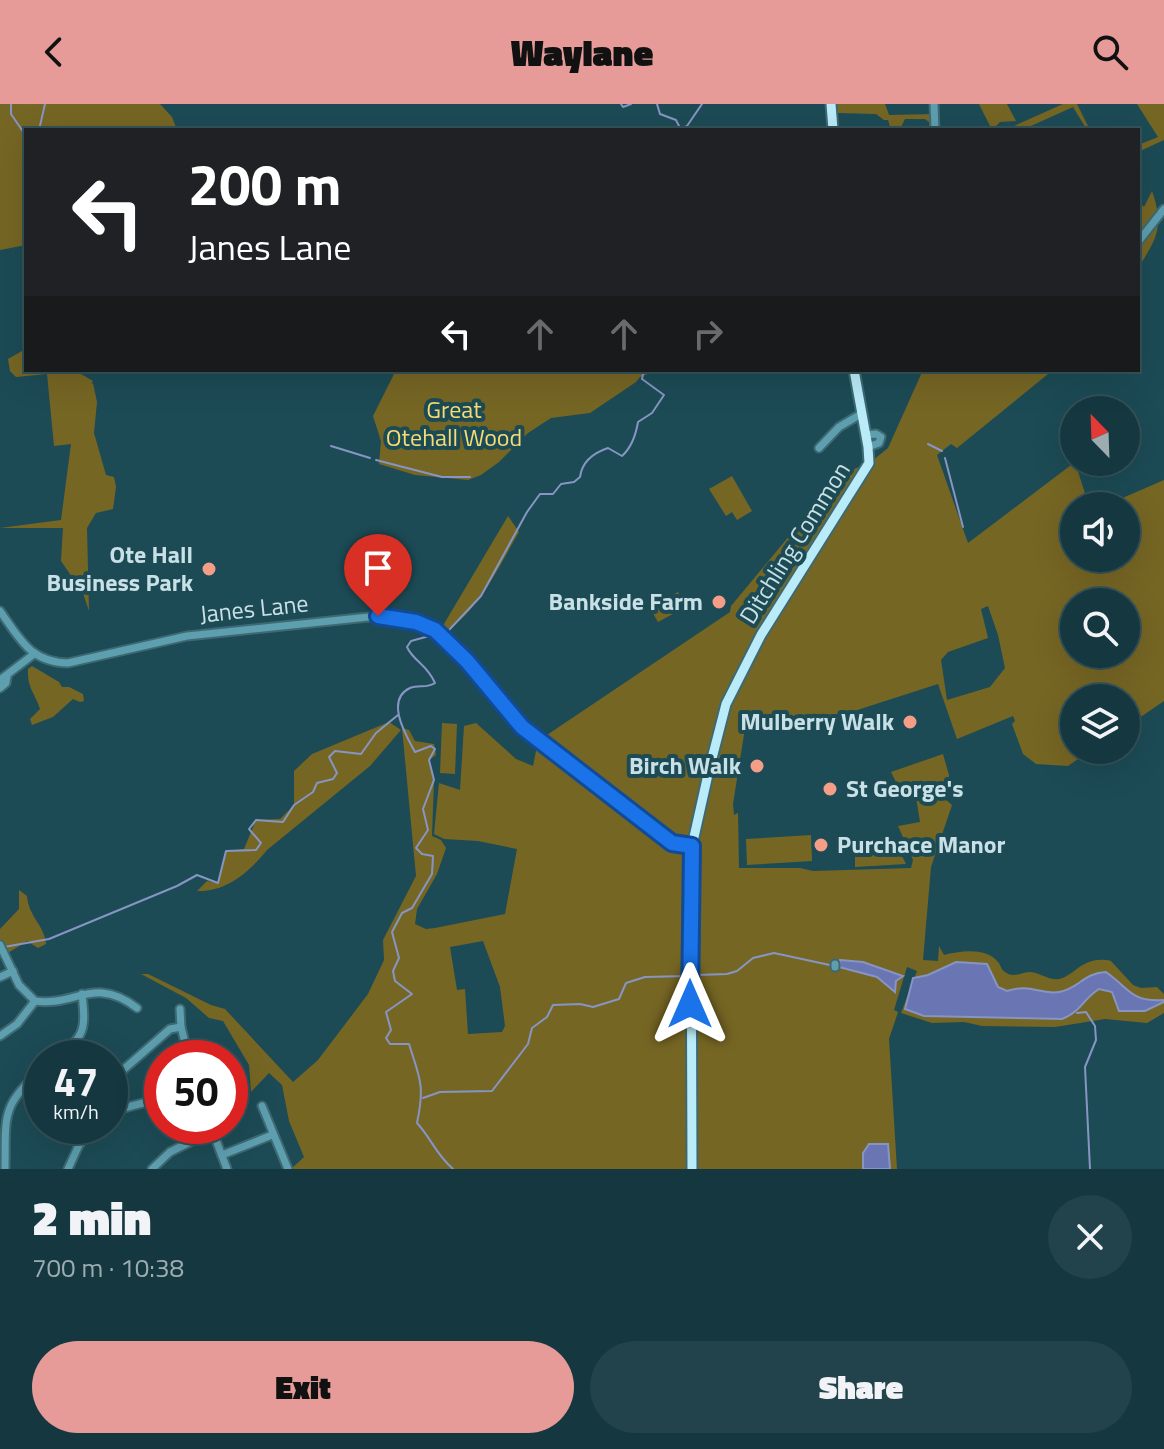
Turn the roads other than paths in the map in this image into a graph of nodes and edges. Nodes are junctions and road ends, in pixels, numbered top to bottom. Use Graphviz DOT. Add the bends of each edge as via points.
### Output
graph roads {
  1 [pos="831,104"];
  2 [pos="934,104"];
  3 [pos="833,128"];
  4 [pos="935,128"];
  5 [pos="1164,209"];
  6 [pos="1140,239"];
  7 [pos="854,372"];
  8 [pos="861,414"];
  9 [pos="821,441"];
  10 [pos="0,611"];
  11 [pos="34,654"];
  12 [pos="3,678"];
  13 [pos="0,688"];
  14 [pos="692,846"];
  15 [pos="2,947"];
  16 [pos="13,971"];
  17 [pos="0,977"];
  18 [pos="82,994"];
  19 [pos="35,1001"];
  20 [pos="137,1008"];
  21 [pos="180,1009"];
  22 [pos="181,1027"];
  23 [pos="0,1036"];
  24 [pos="74,1040"];
  25 [pos="184,1040"];
  26 [pos="128,1066"];
  27 [pos="24,1086"];
  28 [pos="262,1106"];
  29 [pos="272,1135"];
  30 [pos="80,1144"];
  31 [pos="186,1144"];
  32 [pos="218,1144"];
  33 [pos="222,1155"];
  34 [pos="157,1167"];
  35 [pos="5,1169"];
  36 [pos="68,1169"];
  37 [pos="228,1169"];
  38 [pos="288,1169"];
  39 [pos="692,1169"];
  1 -- 3 [label="main road"];
  2 -- 4 [label="street"];
  5 -- 6 [label="street"];
  7 -- 8 [label="main road, Ditchling Common"];
  8 -- 9 [label="street"];
  8 -- 14 [label="main road, Ditchling Common" via="869,463 761,635 726,704"];
  10 -- 11 [label="street"];
  11 -- 12 [label="street"];
  11 -- 14 [label="street, Janes Lane" via="68,663 187,636 378,616 416,622 443,637 522,727 672,843"];
  12 -- 13 [label="street" via="6,683"];
  14 -- 39 [label="main road, Ditchling Common"];
  15 -- 16 [label="street"];
  16 -- 17 [label="street"];
  16 -- 19 [label="street"];
  18 -- 19 [label="street"];
  18 -- 20 [label="street" via="109,994"];
  18 -- 24 [label="street" via="83,1031"];
  19 -- 23 [label="street"];
  21 -- 22 [label="street"];
  22 -- 25 [label="street"];
  22 -- 26 [label="street" via="170,1029"];
  27 -- 35 [label="street" via="8,1108"];
  28 -- 29 [label="street"];
  29 -- 33 [label="street"];
  29 -- 38 [label="street"];
  30 -- 36 [label="street"];
  31 -- 34 [label="street"];
  32 -- 33 [label="street"];
  33 -- 37 [label="street"];
}
